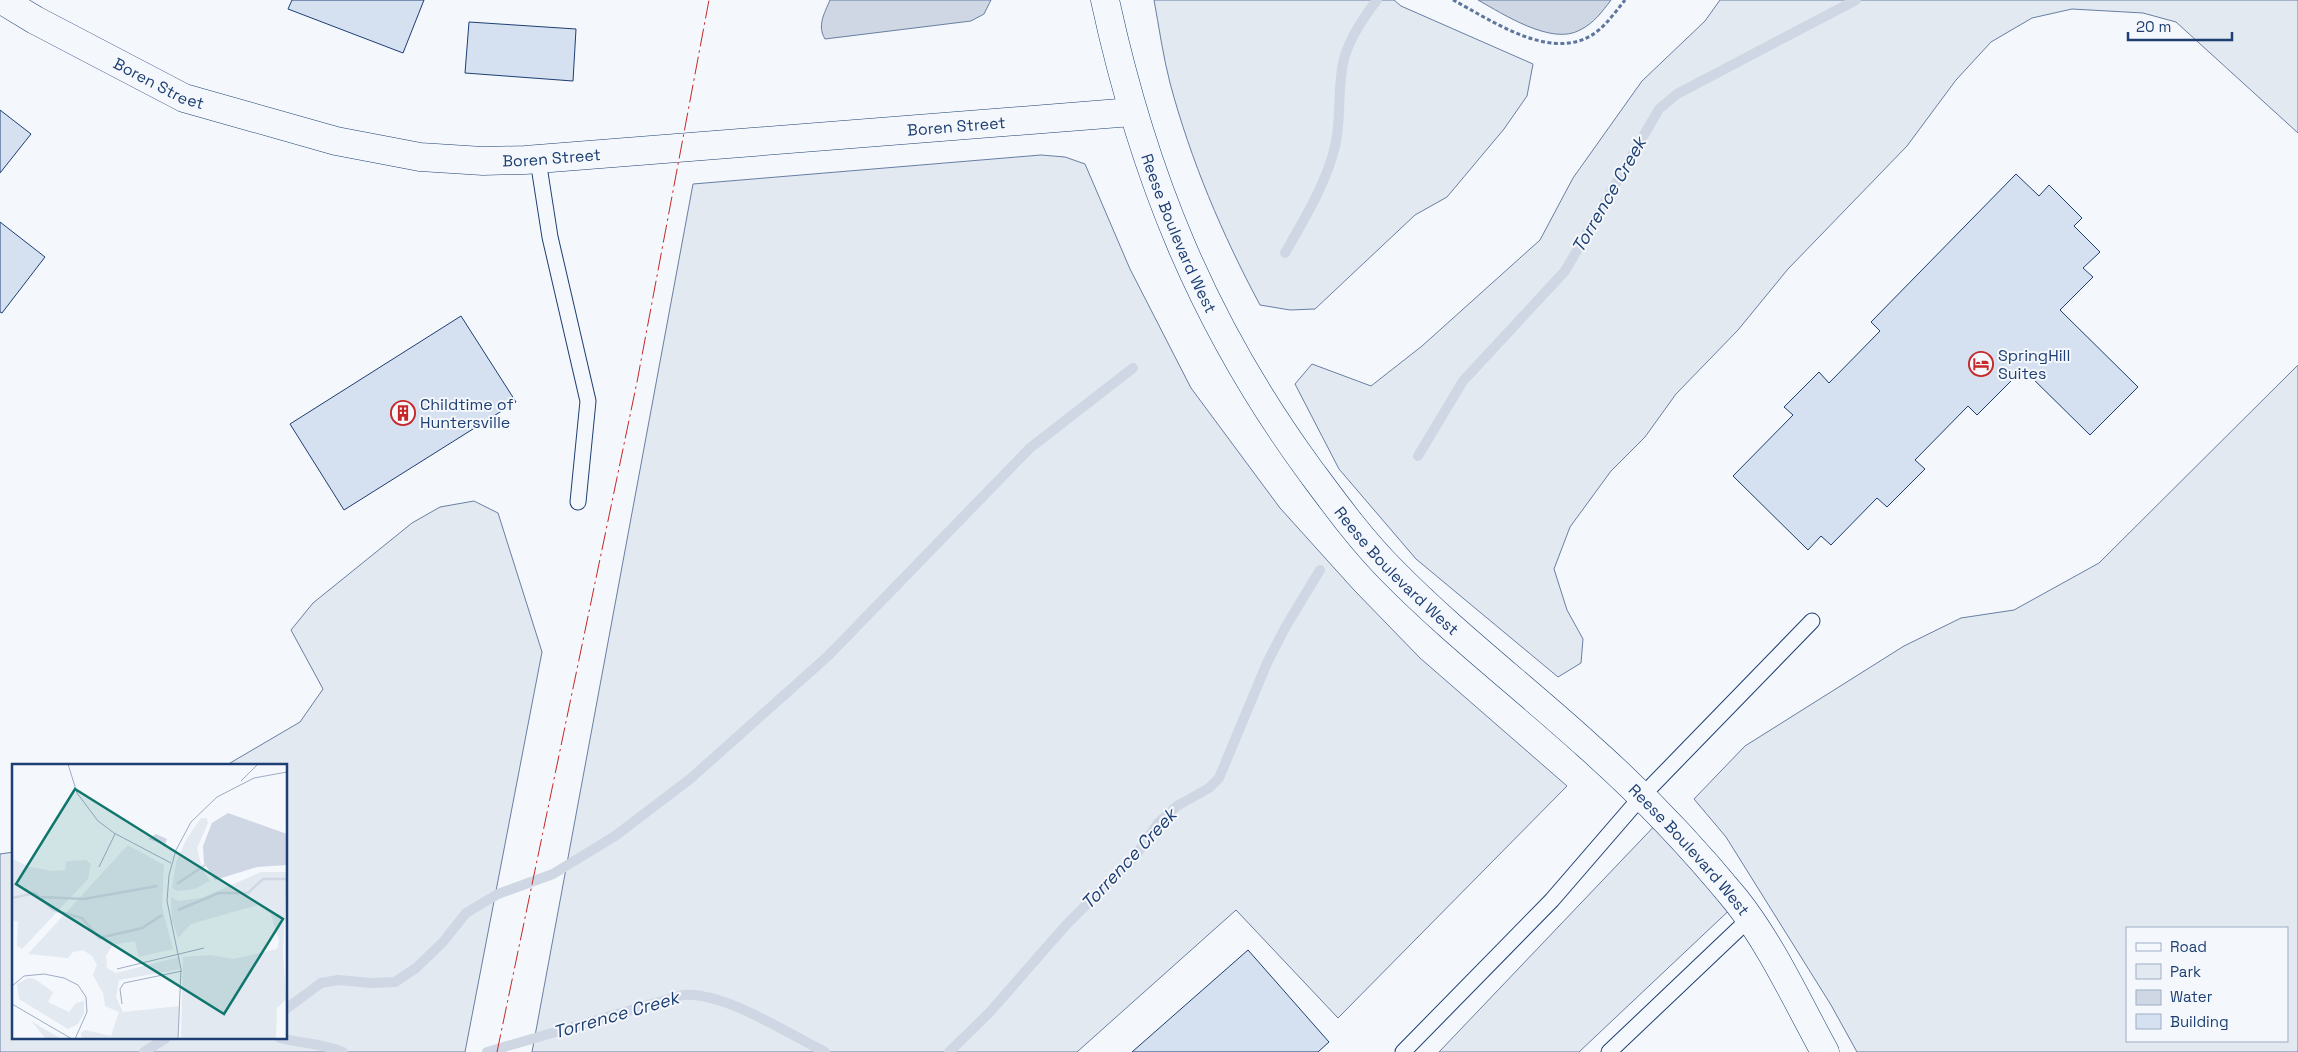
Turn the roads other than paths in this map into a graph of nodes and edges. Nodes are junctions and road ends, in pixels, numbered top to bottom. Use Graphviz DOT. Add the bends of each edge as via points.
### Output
graph roads {
  1 [pos="2,0"];
  2 [pos="1105,0"];
  3 [pos="1132,112"];
  4 [pos="538,160"];
  5 [pos="578,502"];
  6 [pos="1812,621"];
  7 [pos="1640,797"];
  8 [pos="1749,919"];
  9 [pos="1403,1052"];
  10 [pos="1609,1052"];
  11 [pos="1825,1052"];
  1 -- 4 [label="street, Boren Street" via="184,98 336,141 420,157"];
  2 -- 3 [label="street, Reese Boulevard West"];
  3 -- 4 [label="street, Boren Street"];
  3 -- 7 [label="street, Reese Boulevard West" via="1168,217 1221,329 1283,434 1333,502 1390,570 1453,630 1588,746"];
  4 -- 5 [label="lane" via="550,237 588,401"];
  6 -- 7 [label="lane"];
  7 -- 8 [label="street, Reese Boulevard West" via="1675,830"];
  7 -- 9 [label="lane" via="1552,900"];
  8 -- 10 [label="lane"];
  8 -- 11 [label="street, Reese Boulevard West"];
}
